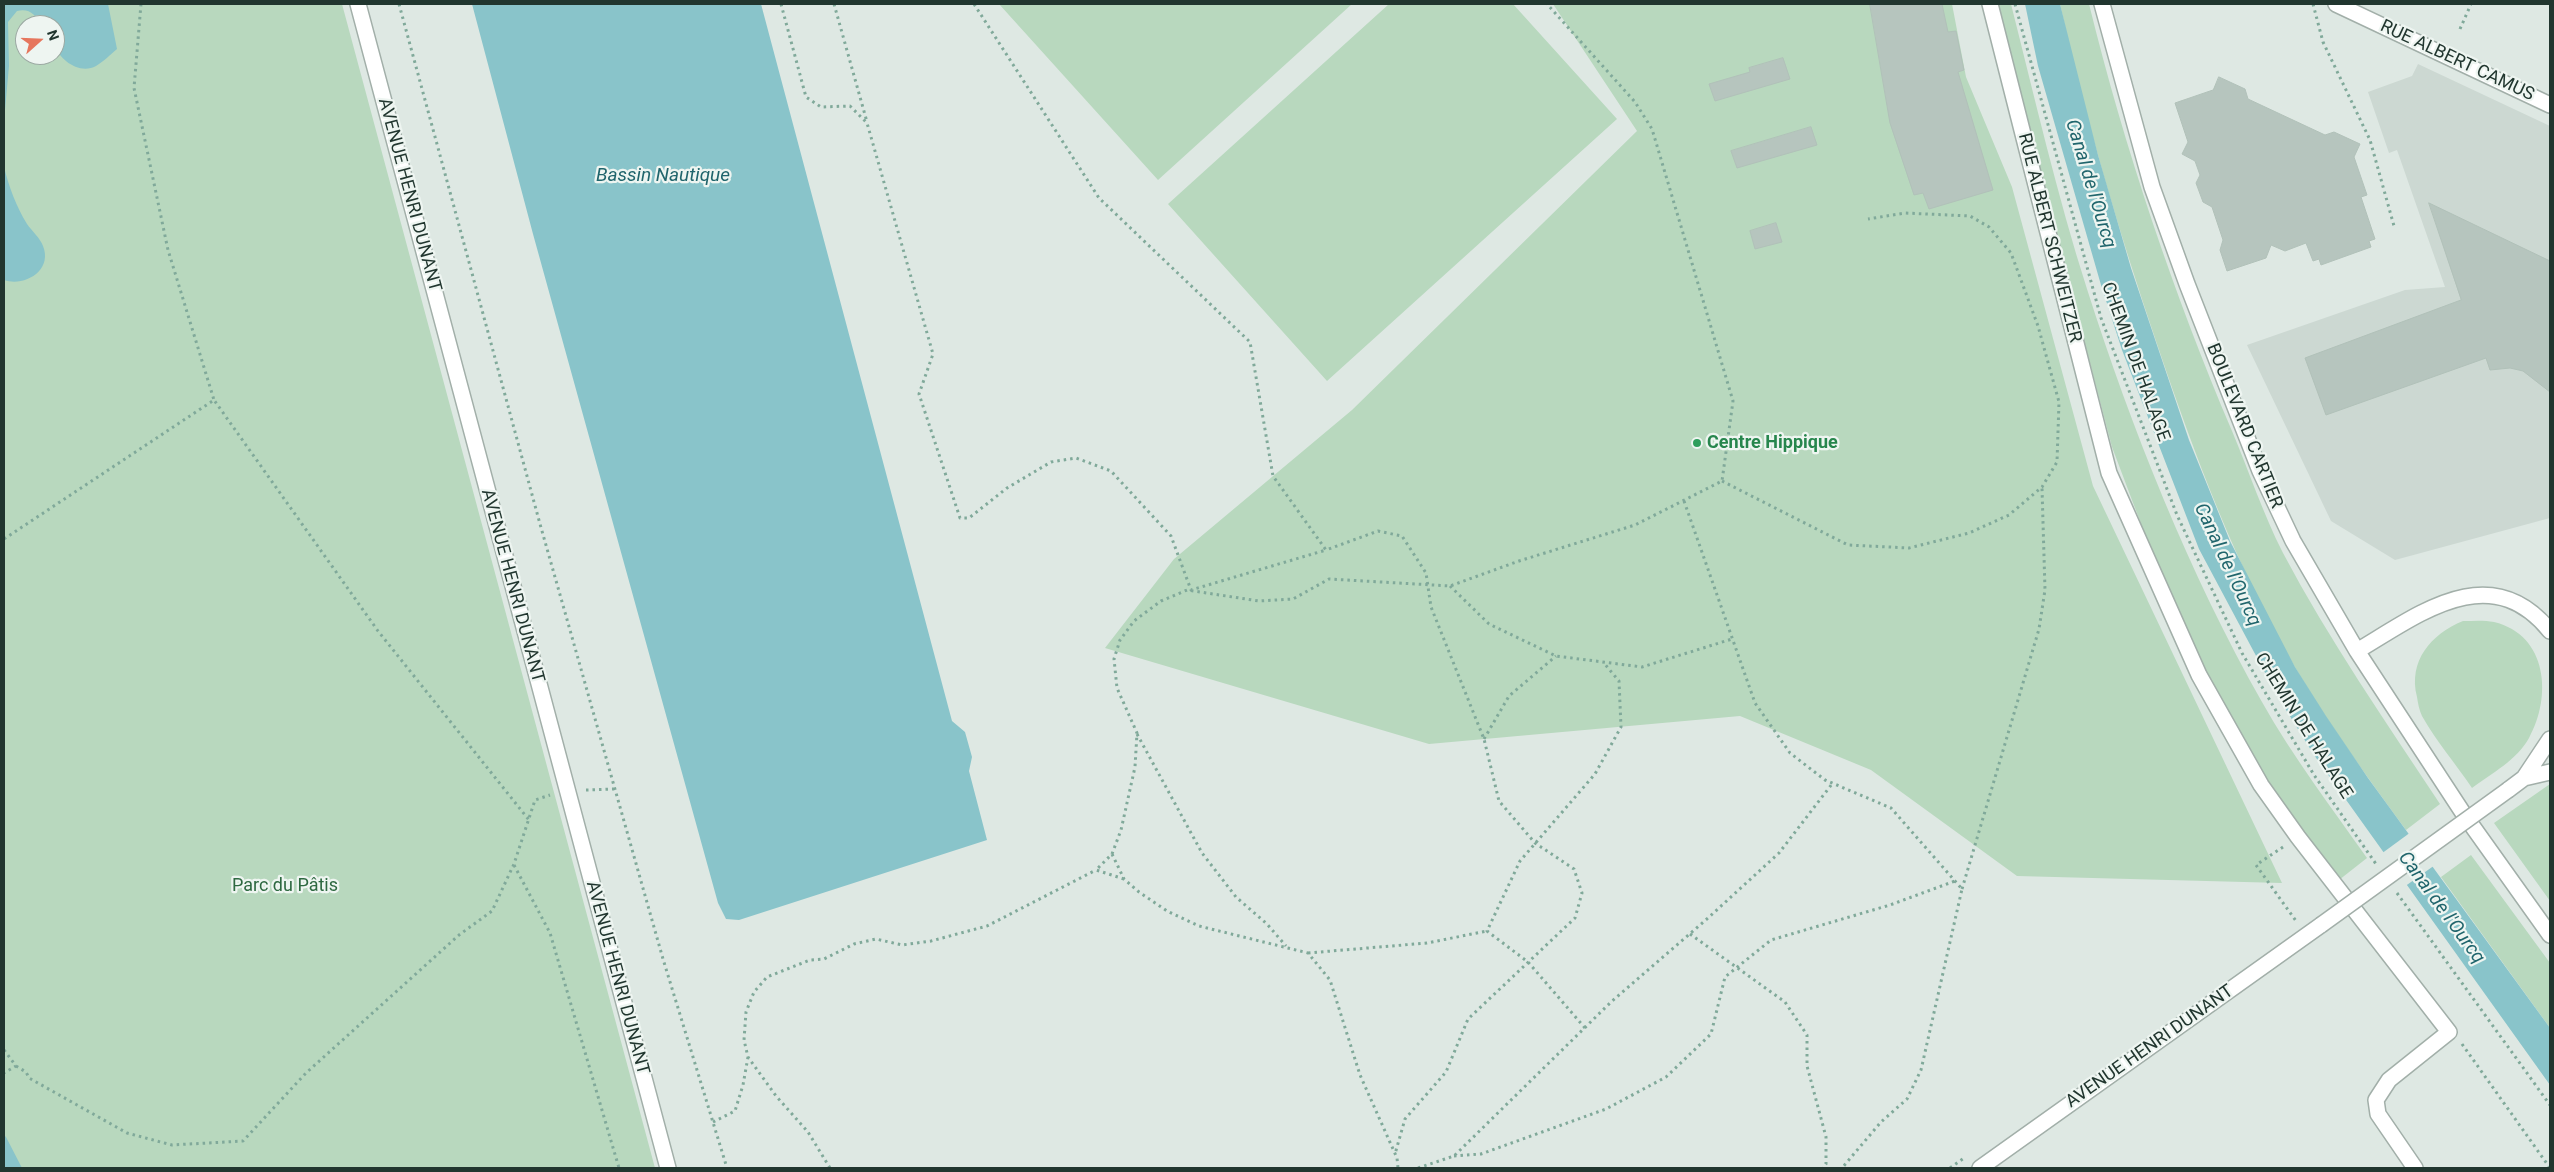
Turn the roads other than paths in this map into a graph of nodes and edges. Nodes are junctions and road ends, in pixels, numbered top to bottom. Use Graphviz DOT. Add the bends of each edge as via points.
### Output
graph roads {
  1 [pos="358,4"];
  2 [pos="1990,4"];
  3 [pos="2102,4"];
  4 [pos="2336,4"];
  5 [pos="2550,106"];
  6 [pos="2550,631"];
  7 [pos="2357,651"];
  8 [pos="2550,739"];
  9 [pos="2544,759"];
  10 [pos="2550,772"];
  11 [pos="2524,778"];
  12 [pos="2550,935"];
  13 [pos="668,1168"];
  14 [pos="1980,1168"];
  15 [pos="2415,1168"];
  1 -- 13 [label="street, AVENUE HENRI DUNANT"];
  2 -- 15 [label="street, RUE ALBERT SCHWEITZER" via="2109,473 2198,675 2261,785 2449,1032 2389,1080 2376,1100 2378,1114"];
  3 -- 7 [label="street, BOULEVARD CARTIER" via="2152,187 2228,390 2260,471 2293,541"];
  4 -- 5 [label="street, RUE ALBERT CAMUS"];
  6 -- 7 [label="street" via="2526,609 2500,598 2462,596 2420,614"];
  7 -- 12 [label="street, BOULEVARD CARTIER" via="2463,813"];
  8 -- 9 [label="street"];
  9 -- 11 [label="street"];
  10 -- 11 [label="street"];
  11 -- 14 [label="street, AVENUE HENRI DUNANT, bridge"];
}
